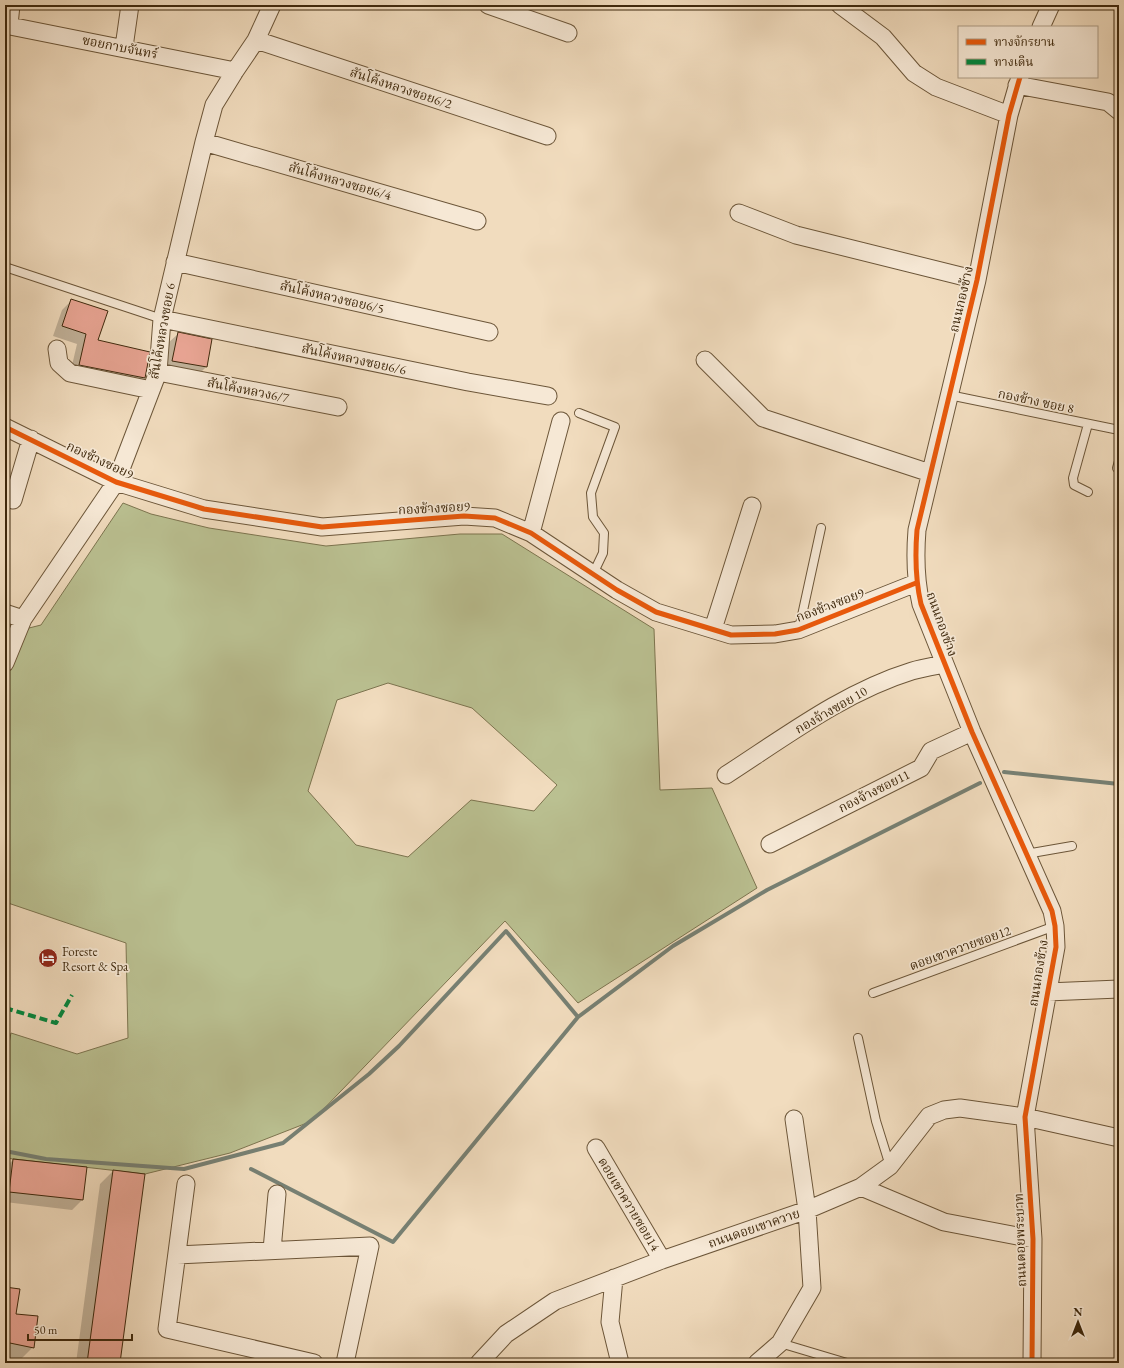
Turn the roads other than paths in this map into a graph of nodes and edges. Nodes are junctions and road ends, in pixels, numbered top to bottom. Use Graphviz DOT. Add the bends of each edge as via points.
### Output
graph roads {
  1 [pos="11,5"];
  2 [pos="130,5"];
  3 [pos="272,5"];
  4 [pos="488,5"];
  5 [pos="840,5"];
  6 [pos="1051,5"];
  7 [pos="7,25"];
  8 [pos="1041,26"];
  9 [pos="568,33"];
  10 [pos="256,40"];
  11 [pos="124,47"];
  12 [pos="234,71"];
  13 [pos="1018,81"];
  14 [pos="1119,111"];
  15 [pos="1009,115"];
  16 [pos="547,136"];
  17 [pos="204,142"];
  18 [pos="739,213"];
  19 [pos="477,221"];
  20 [pos="175,262"];
  21 [pos="5,267"];
  22 [pos="977,280"];
  23 [pos="162,319"];
  24 [pos="489,332"];
  25 [pos="57,349"];
  26 [pos="705,360"];
  27 [pos="158,372"];
  28 [pos="151,390"];
  29 [pos="949,395"];
  30 [pos="548,396"];
  31 [pos="338,407"];
  32 [pos="579,413"];
  33 [pos="561,421"];
  34 [pos="1088,424"];
  35 [pos="5,427"];
  36 [pos="1119,430"];
  37 [pos="31,438"];
  38 [pos="930,473"];
  39 [pos="116,482"];
  40 [pos="1088,492"];
  41 [pos="5,498"];
  42 [pos="752,506"];
  43 [pos="822,528"];
  44 [pos="531,533"];
  45 [pos="593,574"];
  46 [pos="916,583"];
  47 [pos="5,613"];
  48 [pos="23,619"];
  49 [pos="713,629"];
  50 [pos="798,630"];
  51 [pos="5,663"];
  52 [pos="944,664"];
  53 [pos="972,732"];
  54 [pos="726,775"];
  55 [pos="770,844"];
  56 [pos="1072,846"];
  57 [pos="1026,854"];
  58 [pos="1055,926"];
  59 [pos="1119,990"];
  60 [pos="1047,992"];
  61 [pos="873,993"];
  62 [pos="858,1038"];
  63 [pos="1025,1117"];
  64 [pos="794,1119"];
  65 [pos="1119,1138"];
  66 [pos="596,1148"];
  67 [pos="890,1166"];
  68 [pos="186,1184"];
  69 [pos="861,1187"];
  70 [pos="277,1194"];
  71 [pos="807,1210"];
  72 [pos="1033,1239"];
  73 [pos="272,1250"];
  74 [pos="177,1255"];
  75 [pos="662,1260"];
  76 [pos="614,1278"];
  77 [pos="780,1343"];
  78 [pos="314,1363"];
  79 [pos="345,1363"];
  80 [pos="478,1363"];
  81 [pos="620,1363"];
  82 [pos="757,1363"];
  83 [pos="847,1363"];
  84 [pos="1032,1363"];
  1 -- 7 [label="street"];
  2 -- 11 [label="street"];
  3 -- 10 [label="street, สันโค้งหลวงซอย 6"];
  4 -- 9 [label="street"];
  5 -- 15 [label="street" via="883,37 914,73 936,87"];
  6 -- 8 [label="street"];
  7 -- 11 [label="street, ซอยกาบจันทร์"];
  10 -- 12 [label="street, สันโค้งหลวงซอย 6"];
  10 -- 16 [label="street, สันโค้งหลวงซอย6/2"];
  11 -- 12 [label="street, ซอยกาบจันทร์"];
  12 -- 17 [label="street, สันโค้งหลวงซอย 6" via="214,105"];
  13 -- 14 [label="street" via="1108,102"];
  13 -- 15 [label="street, ถนนกองช้าง"];
  15 -- 22 [label="street, ถนนกองช้าง"];
  17 -- 19 [label="street, สันโค้งหลวงซอย6/4"];
  17 -- 20 [label="street, สันโค้งหลวงซอย 6"];
  18 -- 22 [label="street" via="796,235"];
  20 -- 23 [label="street, สันโค้งหลวงซอย 6"];
  20 -- 24 [label="street, สันโค้งหลวงซอย6/5"];
  21 -- 23 [label="lane"];
  22 -- 29 [label="street, ถนนกองช้าง"];
  23 -- 27 [label="street, สันโค้งหลวงซอย 6"];
  23 -- 30 [label="street, สันโค้งหลวงซอย6/6"];
  25 -- 28 [label="street" via="59,363 70,374"];
  26 -- 38 [label="street" via="763,418"];
  27 -- 28 [label="street, สันโค้งหลวงซอย 6"];
  27 -- 31 [label="street, สันโค้งหลวง6/7"];
  28 -- 39 [label="street, สันโค้งหลวงซอย 6"];
  29 -- 34 [label="lane, กองช้าง ซอย 8"];
  29 -- 38 [label="street, ถนนกองช้าง"];
  32 -- 45 [label="lane" via="615,427 591,493 593,517 604,533 603,553"];
  33 -- 44 [label="street"];
  34 -- 36 [label="lane, กองช้าง ซอย 8"];
  34 -- 40 [label="lane" via="1073,478 1074,485"];
  35 -- 37 [label="street, กองช้างซอย9"];
  37 -- 39 [label="street, กองช้างซอย9"];
  37 -- 41 [label="street" via="13,500"];
  38 -- 46 [label="street, ถนนกองช้าง" via="917,530"];
  39 -- 44 [label="street, กองช้างซอย9" via="204,509 322,527 464,516 494,518"];
  39 -- 48 [label="street, สันโค้งหลวงซอย 6"];
  42 -- 49 [label="street"];
  43 -- 50 [label="lane"];
  44 -- 45 [label="street, กองช้างซอย9"];
  45 -- 49 [label="street, กองช้างซอย9" via="656,612"];
  46 -- 50 [label="street, กองช้างซอย9"];
  46 -- 52 [label="street, ถนนกองช้าง" via="921,604"];
  47 -- 48 [label="street"];
  48 -- 51 [label="street, สันโค้งหลวงซอย 6"];
  49 -- 50 [label="street, กองช้างซอย9" via="731,634 776,634"];
  52 -- 53 [label="street, ถนนกองช้าง"];
  52 -- 54 [label="street, กองจ้างซอย 10" via="912,671 835,705"];
  53 -- 55 [label="street, กองจ้างซอย11" via="931,751 920,768"];
  53 -- 57 [label="street, ถนนกองช้าง"];
  56 -- 57 [label="lane"];
  57 -- 58 [label="street, ถนนกองช้าง" via="1052,911"];
  58 -- 60 [label="street, ถนนกองช้าง" via="1056,947"];
  58 -- 61 [label="lane, ดอยเขาควายซอย12"];
  59 -- 60 [label="street"];
  60 -- 63 [label="street, ถนนกองช้าง"];
  62 -- 67 [label="lane" via="876,1121"];
  63 -- 65 [label="street, ถนนดอยเขาควาย"];
  63 -- 67 [label="street, ถนนดอยเขาควาย" via="960,1108 944,1110 929,1116"];
  63 -- 72 [label="street, ถนนดอยพระบาท"];
  64 -- 71 [label="street"];
  66 -- 75 [label="street, ดอยเขาควายซอย14"];
  67 -- 69 [label="street, ถนนดอยเขาควาย"];
  68 -- 74 [label="street"];
  69 -- 71 [label="street, ถนนดอยเขาควาย"];
  69 -- 72 [label="street" via="944,1222"];
  70 -- 73 [label="street"];
  71 -- 75 [label="street, ถนนดอยเขาควาย"];
  71 -- 77 [label="street" via="812,1288"];
  72 -- 84 [label="street, ถนนดอยพระบาท"];
  73 -- 74 [label="street"];
  73 -- 79 [label="street" via="370,1246"];
  74 -- 78 [label="street" via="167,1329"];
  75 -- 76 [label="street, ถนนดอยเขาควาย"];
  76 -- 80 [label="street, ถนนดอยเขาควาย" via="555,1301 506,1334"];
  76 -- 81 [label="street" via="610,1322"];
  77 -- 82 [label="street"];
  77 -- 83 [label="lane"];
}
